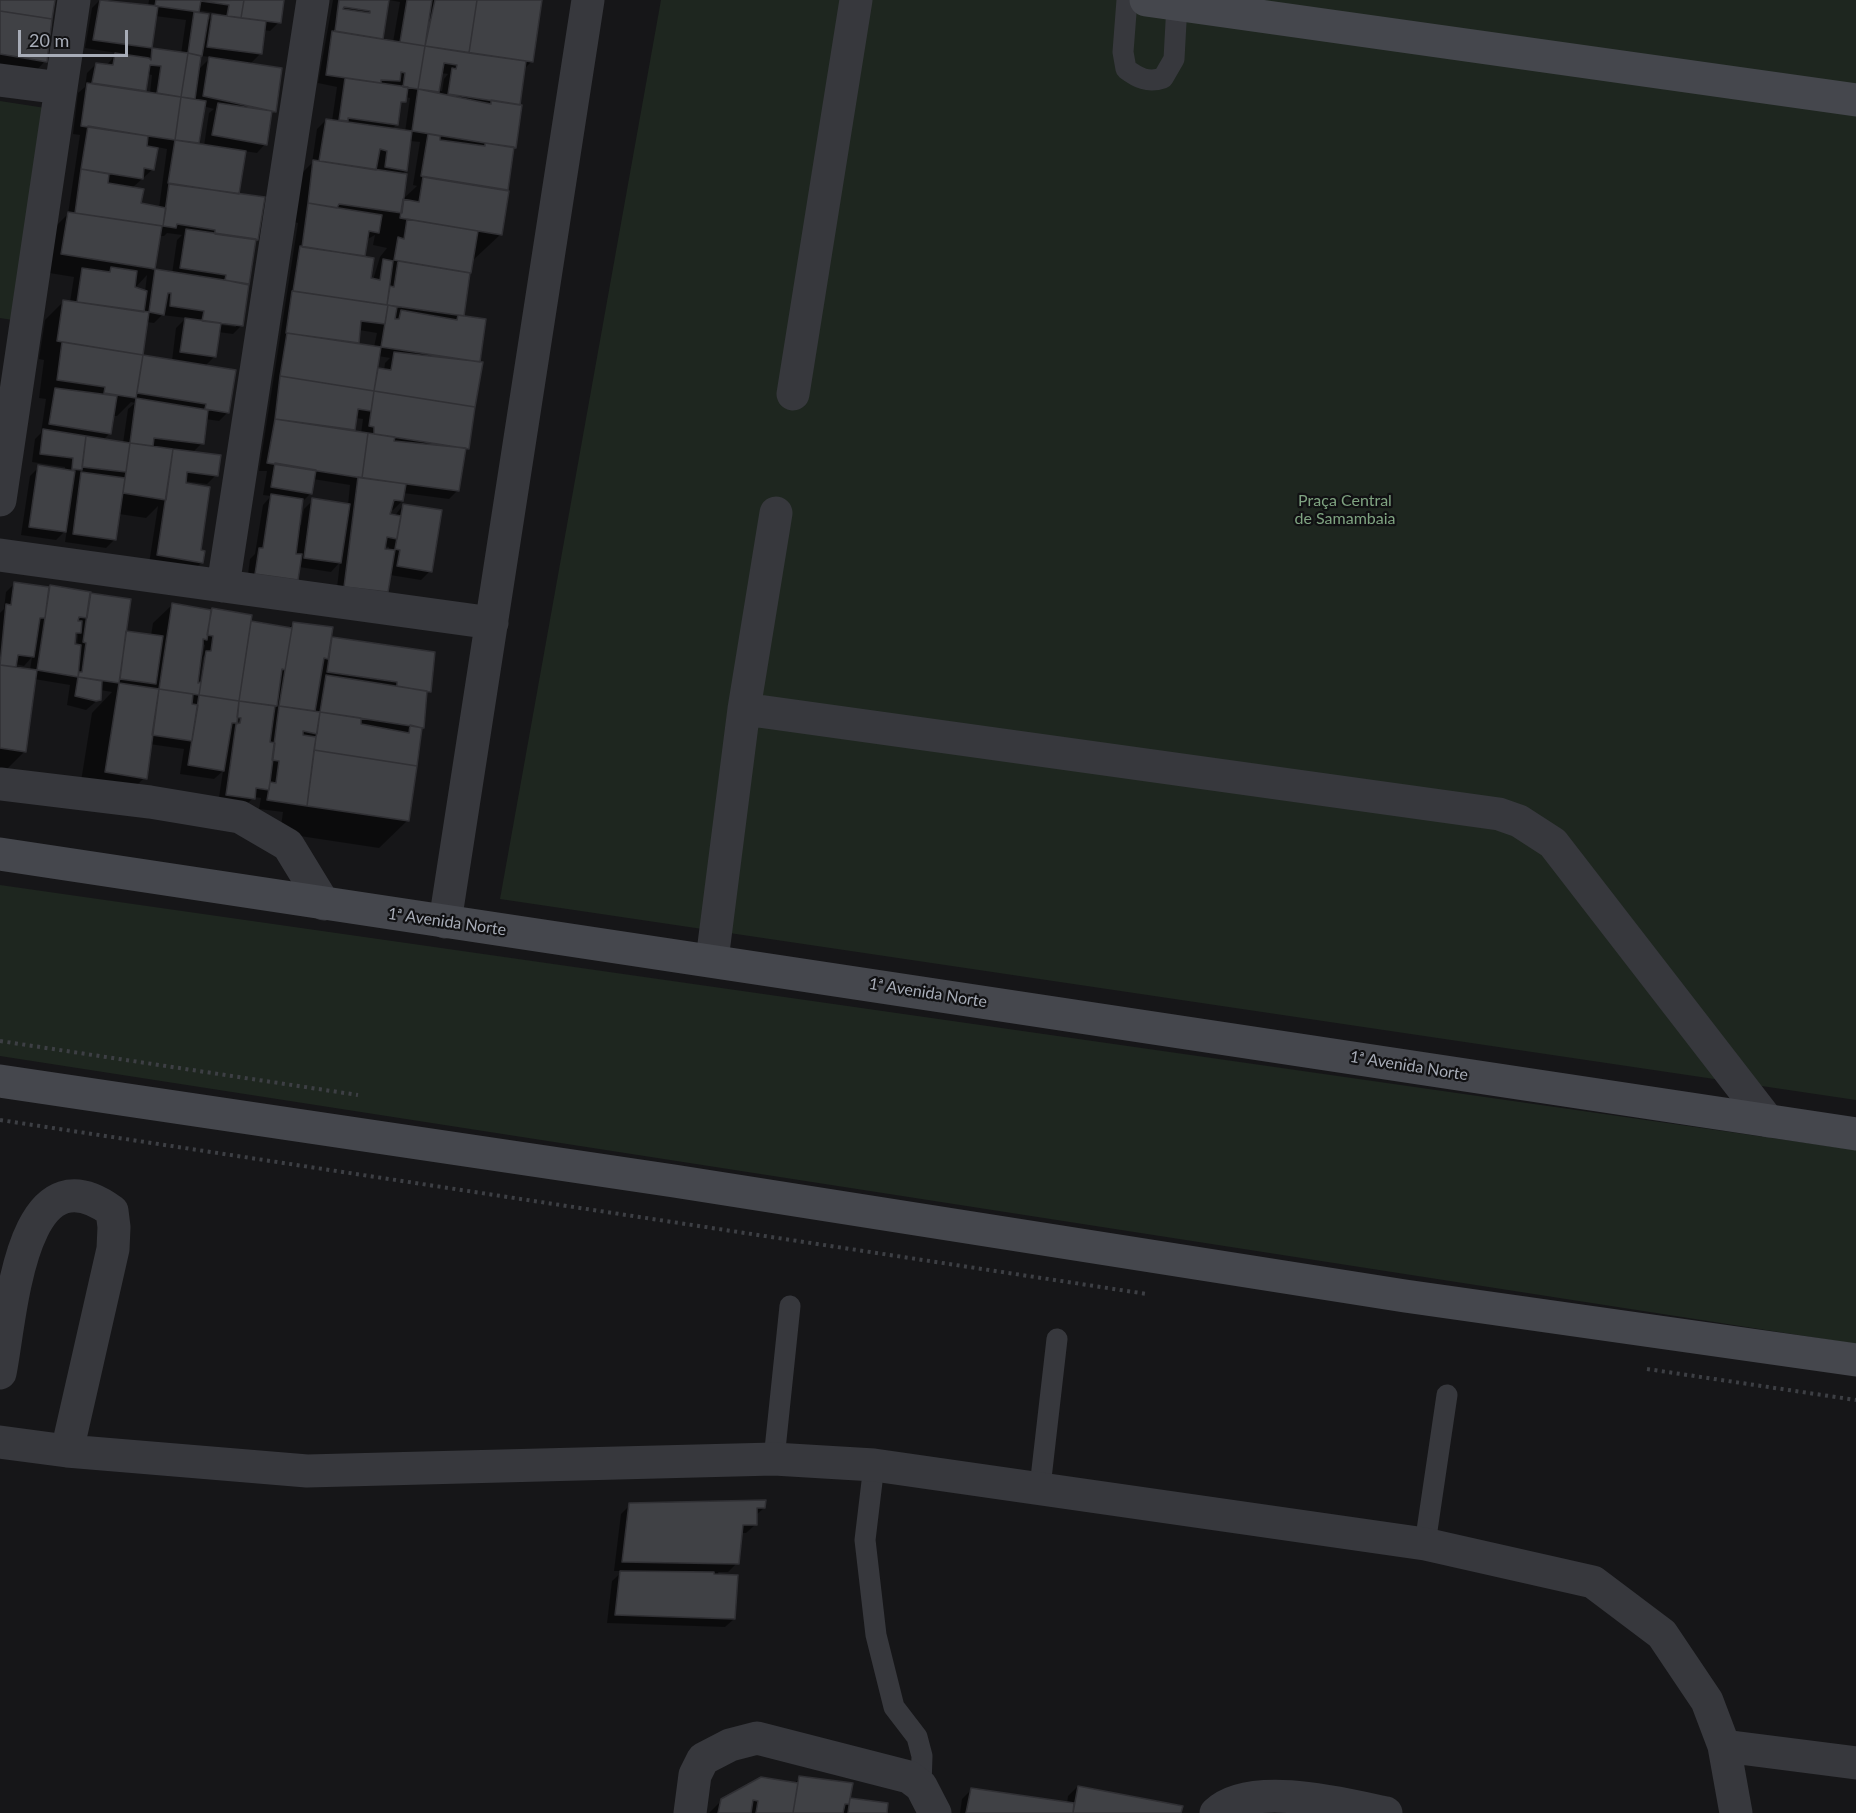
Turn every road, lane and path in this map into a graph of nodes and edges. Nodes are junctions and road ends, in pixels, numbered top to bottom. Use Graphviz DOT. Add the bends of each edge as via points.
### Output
graph roads {
  1 [pos="74,0"];
  2 [pos="313,0"];
  3 [pos="588,0"];
  4 [pos="856,0"];
  5 [pos="1127,0"];
  6 [pos="1162,2"];
  7 [pos="0,80"];
  8 [pos="61,88"];
  9 [pos="1856,100"];
  10 [pos="13,327"];
  11 [pos="793,394"];
  12 [pos="0,500"];
  13 [pos="776,513"];
  14 [pos="0,555"];
  15 [pos="223,586"];
  16 [pos="492,623"];
  17 [pos="744,709"];
  18 [pos="0,784"];
  19 [pos="0,854"];
  20 [pos="324,904"];
  21 [pos="445,922"];
  22 [pos="712,960"];
  23 [pos="0,1041"];
  24 [pos="0,1081"];
  25 [pos="267,1081"];
  26 [pos="0,1120"];
  27 [pos="1768,1121"];
  28 [pos="1856,1134"];
  29 [pos="1152,1295"];
  30 [pos="790,1305"];
  31 [pos="1057,1339"];
  32 [pos="1856,1360"];
  33 [pos="1645,1369"];
  34 [pos="0,1373"];
  35 [pos="1447,1395"];
  36 [pos="1856,1400"];
  37 [pos="0,1442"];
  38 [pos="67,1451"];
  39 [pos="774,1459"];
  40 [pos="874,1465"];
  41 [pos="1040,1487"];
  42 [pos="1425,1544"];
  43 [pos="1724,1746"];
  44 [pos="1856,1764"];
  45 [pos="928,1800"];
  46 [pos="690,1813"];
  47 [pos="1216,1813"];
  48 [pos="1386,1813"];
  49 [pos="1736,1813"];
  1 -- 8 [label="street"];
  2 -- 15 [label="street"];
  3 -- 16 [label="street"];
  4 -- 11 [label="street"];
  5 -- 6 [label="lane" via="1123,52 1126,69 1138,78 1153,81 1162,78 1174,59"];
  6 -- 9 [label="main road"];
  7 -- 8 [label="street"];
  8 -- 10 [label="street"];
  10 -- 12 [label="street"];
  13 -- 17 [label="street"];
  14 -- 15 [label="street"];
  15 -- 16 [label="street"];
  16 -- 21 [label="street"];
  17 -- 22 [label="street"];
  17 -- 27 [label="street" via="1499,814 1519,820 1553,843 1573,866"];
  18 -- 20 [label="street" via="150,801 240,817 288,845"];
  19 -- 20 [label="main road, 1ᵃ Avenida Norte"];
  20 -- 21 [label="main road, 1ᵃ Avenida Norte"];
  21 -- 22 [label="main road, 1ᵃ Avenida Norte"];
  22 -- 27 [label="main road, 1ᵃ Avenida Norte"];
  23 -- 25 [label="path"];
  24 -- 32 [label="main road" via="674,1180 1406,1296"];
  26 -- 29 [label="path"];
  27 -- 28 [label="main road, 1ᵃ Avenida Norte"];
  30 -- 39 [label="lane"];
  31 -- 41 [label="lane"];
  33 -- 36 [label="path"];
  34 -- 38 [label="street" via="22,1256 44,1208 52,1200 64,1197 98,1201 112,1211 113,1249"];
  35 -- 42 [label="lane"];
  37 -- 38 [label="street"];
  38 -- 39 [label="street" via="307,1471"];
  39 -- 40 [label="street"];
  40 -- 41 [label="street"];
  40 -- 45 [label="lane" via="865,1540 876,1635 894,1707 917,1737"];
  41 -- 42 [label="street"];
  42 -- 43 [label="street" via="1593,1582 1662,1634 1707,1701"];
  43 -- 44 [label="street"];
  43 -- 49 [label="street"];
  45 -- 46 [label="street" via="909,1777 757,1738 730,1745 703,1759 695,1775"];
  47 -- 48 [label="street" via="1226,1803 1257,1796 1335,1802"];
}
